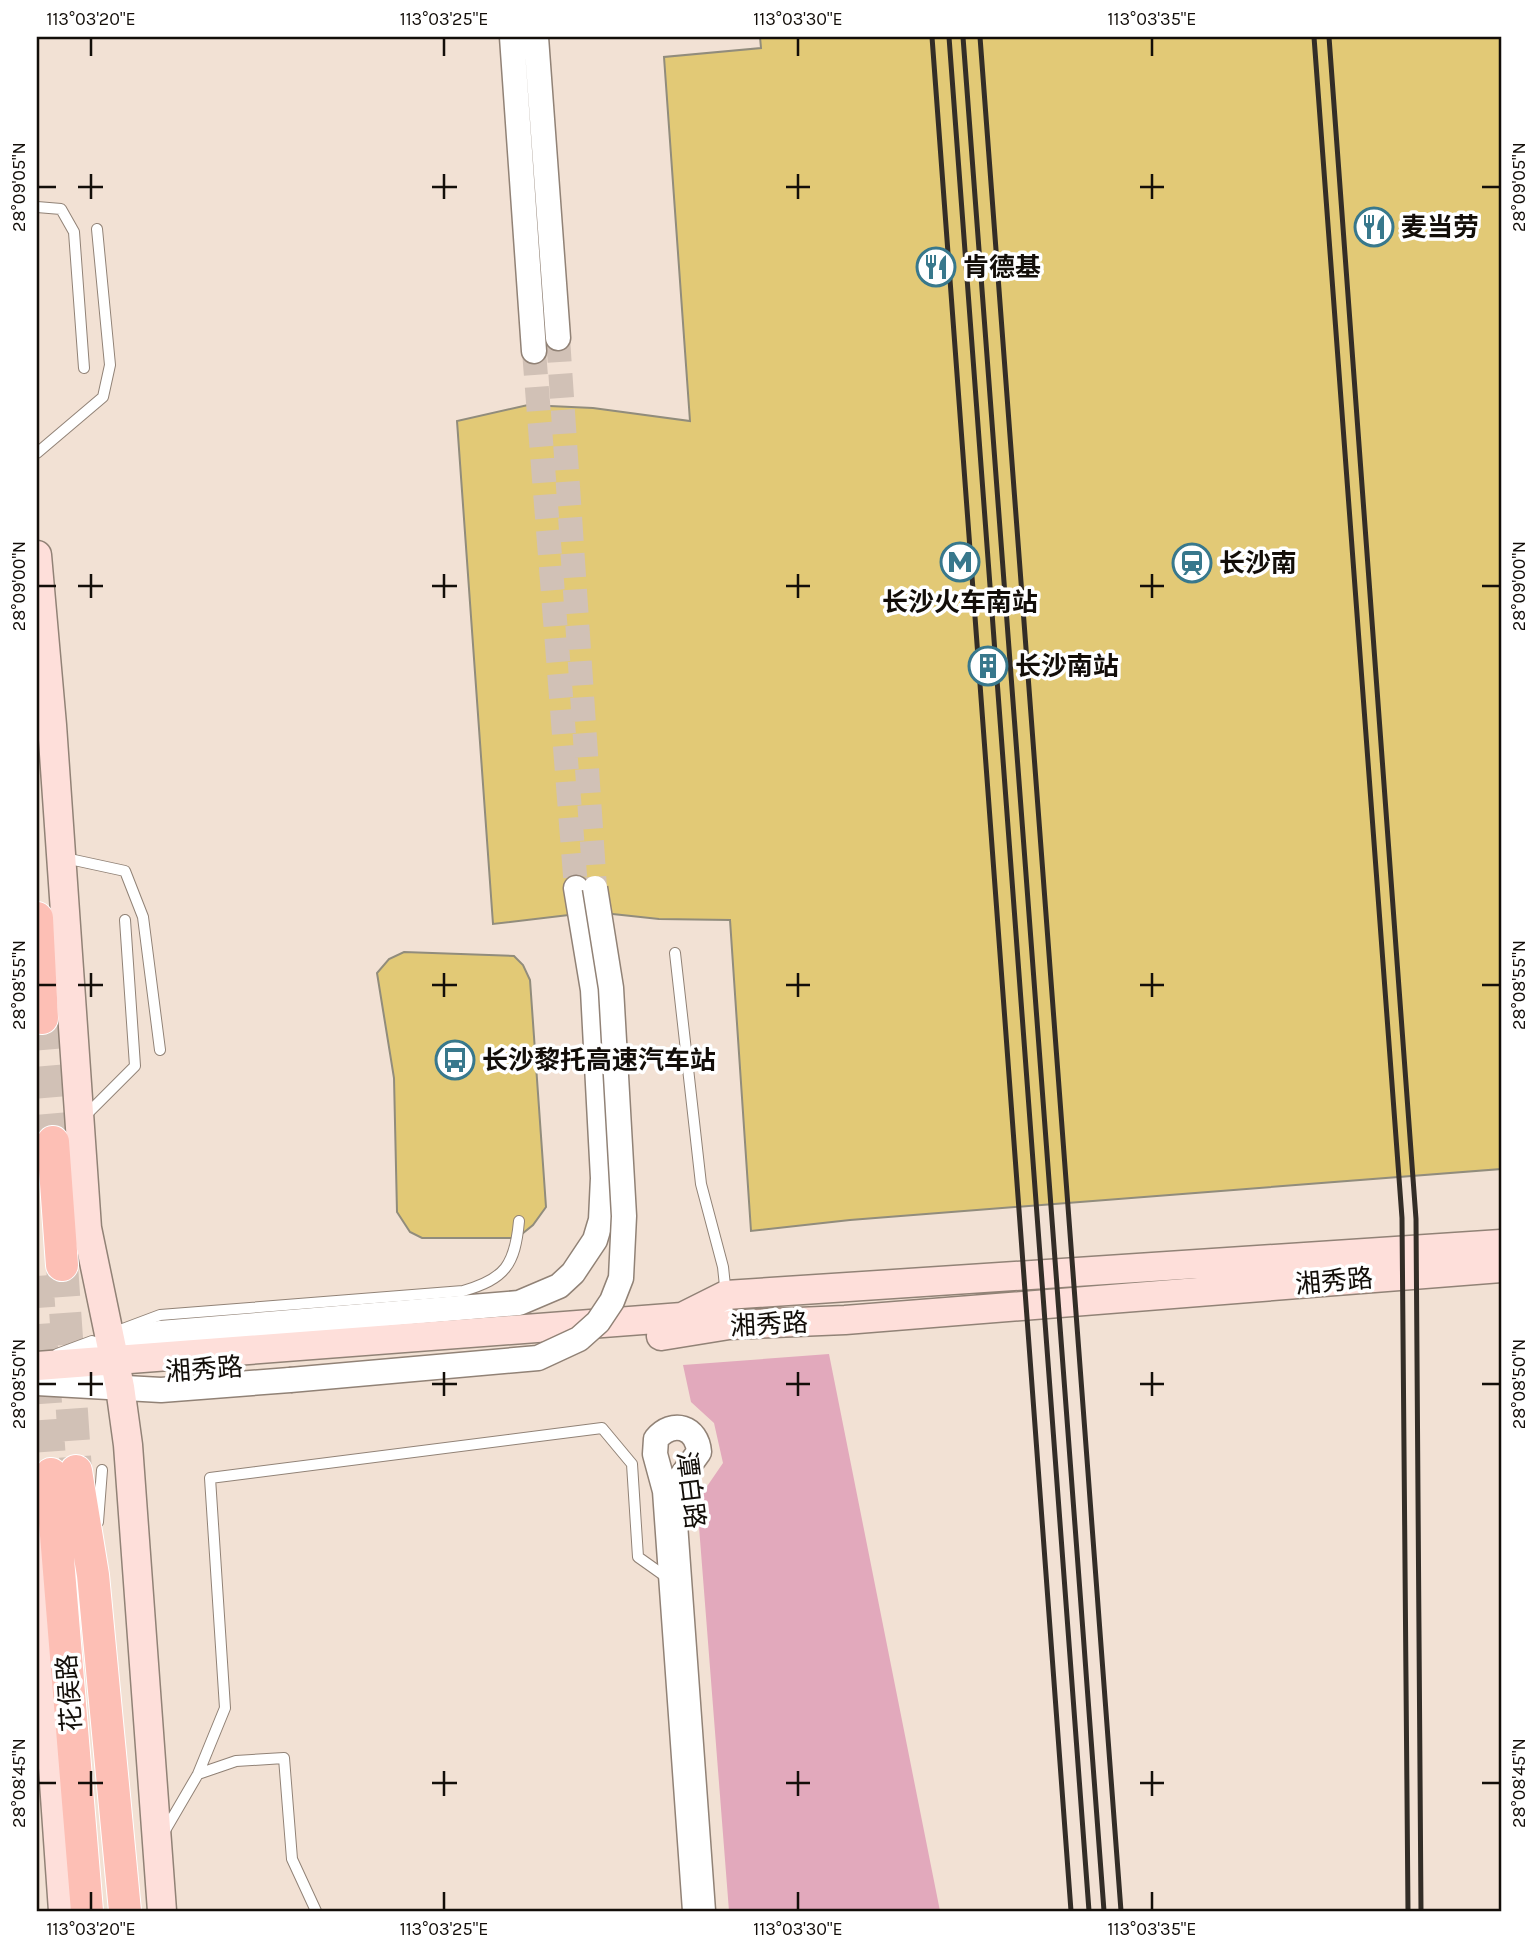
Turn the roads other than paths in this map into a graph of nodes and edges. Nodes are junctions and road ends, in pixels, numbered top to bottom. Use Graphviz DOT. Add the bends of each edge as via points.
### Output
graph roads {
  1 [pos="512,37"];
  2 [pos="536,37"];
  3 [pos="37,207"];
  4 [pos="97,229"];
  5 [pos="558,338"];
  6 [pos="534,351"];
  7 [pos="84,368"];
  8 [pos="37,453"];
  9 [pos="37,555"];
  10 [pos="62,857"];
  11 [pos="37,918"];
  12 [pos="125,920"];
  13 [pos="675,953"];
  14 [pos="43,1018"];
  15 [pos="160,1050"];
  16 [pos="79,1123"];
  17 [pos="53,1142"];
  18 [pos="519,1221"];
  19 [pos="1501,1244"];
  20 [pos="62,1265"];
  21 [pos="1501,1268"];
  22 [pos="726,1295"];
  23 [pos="729,1325"];
  24 [pos="114,1360"];
  25 [pos="37,1364"];
  26 [pos="37,1382"];
  27 [pos="37,1538"];
  28 [pos="674,1582"];
  29 [pos="198,1774"];
  30 [pos="158,1844"];
  31 [pos="63,1911"];
  32 [pos="86,1911"];
  33 [pos="125,1911"];
  34 [pos="162,1911"];
  35 [pos="316,1911"];
  36 [pos="695,1911"];
  37 [pos="704,1911"];
  1 -- 6 [label="street"];
  2 -- 5 [label="street"];
  3 -- 7 [label="lane" via="61,209 74,232"];
  4 -- 8 [label="lane" via="110,365 103,397"];
  9 -- 10 [label="main road"];
  10 -- 15 [label="lane" via="125,872 143,917"];
  10 -- 16 [label="main road"];
  11 -- 14 [label="main road"];
  12 -- 16 [label="lane" via="135,1066"];
  13 -- 22 [label="lane" via="701,1184"];
  16 -- 24 [label="main road" via="87,1228"];
  17 -- 20 [label="main road"];
  18 -- 24 [label="lane" via="512,1260 486,1284 463,1291 160,1315"];
  19 -- 22 [label="main road"];
  21 -- 23 [label="main road, 湘秀路" via="845,1320"];
  22 -- 23 [label="lane"];
  22 -- 24 [label="main road" via="682,1317"];
  23 -- 24 [label="main road, 湘秀路" via="678,1335"];
  24 -- 24 [label="street, bridge" via="160,1333 519,1303 559,1286 585,1258 601,1220 603,1178 585,888 611,988 624,1216 621,1278 598,1322 579,1339 538,1358 290,1380 162,1390"];
  24 -- 25 [label="main road"];
  24 -- 26 [label="main road, 湘秀路"];
  24 -- 30 [label="main road" via="128,1445"];
  27 -- 31 [label="main road"];
  28 -- 28 [label="street, 潭白路" via="674,1490 699,1452 692,1432 676,1427 661,1433 655,1445 665,1490"];
  28 -- 29 [label="lane" via="638,1558 632,1464 602,1429 210,1478 225,1708"];
  28 -- 36 [label="street, 潭白路"];
  28 -- 37 [label="street, 潭白路"];
  29 -- 30 [label="lane"];
  29 -- 35 [label="lane" via="236,1761 285,1758 292,1859"];
  30 -- 34 [label="main road"];
  32 -- 33 [label="main road, 花侯路" via="76,1472 93,1575"];
}
